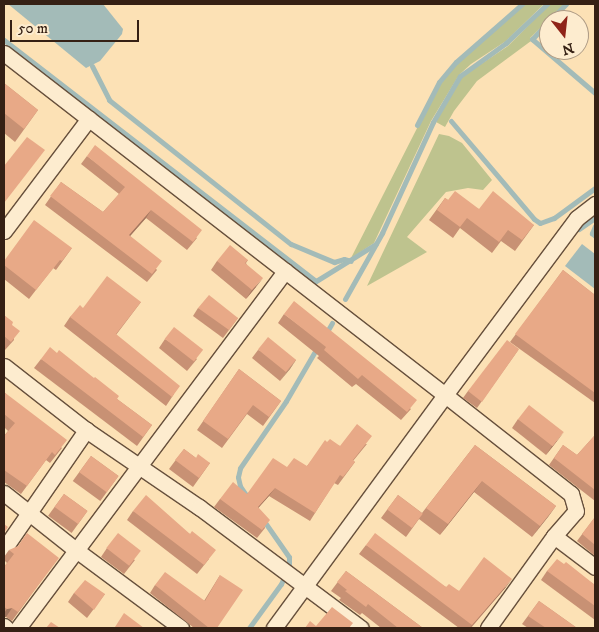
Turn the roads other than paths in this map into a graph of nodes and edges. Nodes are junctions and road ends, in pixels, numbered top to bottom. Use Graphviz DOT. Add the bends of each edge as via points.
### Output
graph roads {
  1 [pos="4,53"];
  2 [pos="89,118"];
  3 [pos="595,204"];
  4 [pos="4,231"];
  5 [pos="285,271"];
  6 [pos="4,366"];
  7 [pos="445,395"];
  8 [pos="86,430"];
  9 [pos="140,466"];
  10 [pos="4,492"];
  11 [pos="30,513"];
  12 [pos="554,536"];
  13 [pos="4,548"];
  14 [pos="76,550"];
  15 [pos="595,567"];
  16 [pos="293,579"];
  17 [pos="18,628"];
  18 [pos="181,628"];
  19 [pos="274,628"];
  20 [pos="361,628"];
  21 [pos="488,628"];
  1 -- 2 [label="street"];
  2 -- 4 [label="street"];
  2 -- 5 [label="street"];
  3 -- 7 [label="street" via="577,218"];
  5 -- 7 [label="street"];
  5 -- 9 [label="street"];
  6 -- 8 [label="street"];
  7 -- 12 [label="street" via="571,494 576,511"];
  7 -- 16 [label="street"];
  8 -- 9 [label="street"];
  8 -- 11 [label="street"];
  9 -- 14 [label="street"];
  9 -- 16 [label="street"];
  10 -- 11 [label="street"];
  11 -- 13 [label="street"];
  11 -- 14 [label="street"];
  12 -- 15 [label="street"];
  12 -- 21 [label="street"];
  14 -- 17 [label="street"];
  14 -- 18 [label="street"];
  16 -- 19 [label="street"];
  16 -- 20 [label="street"];
}
